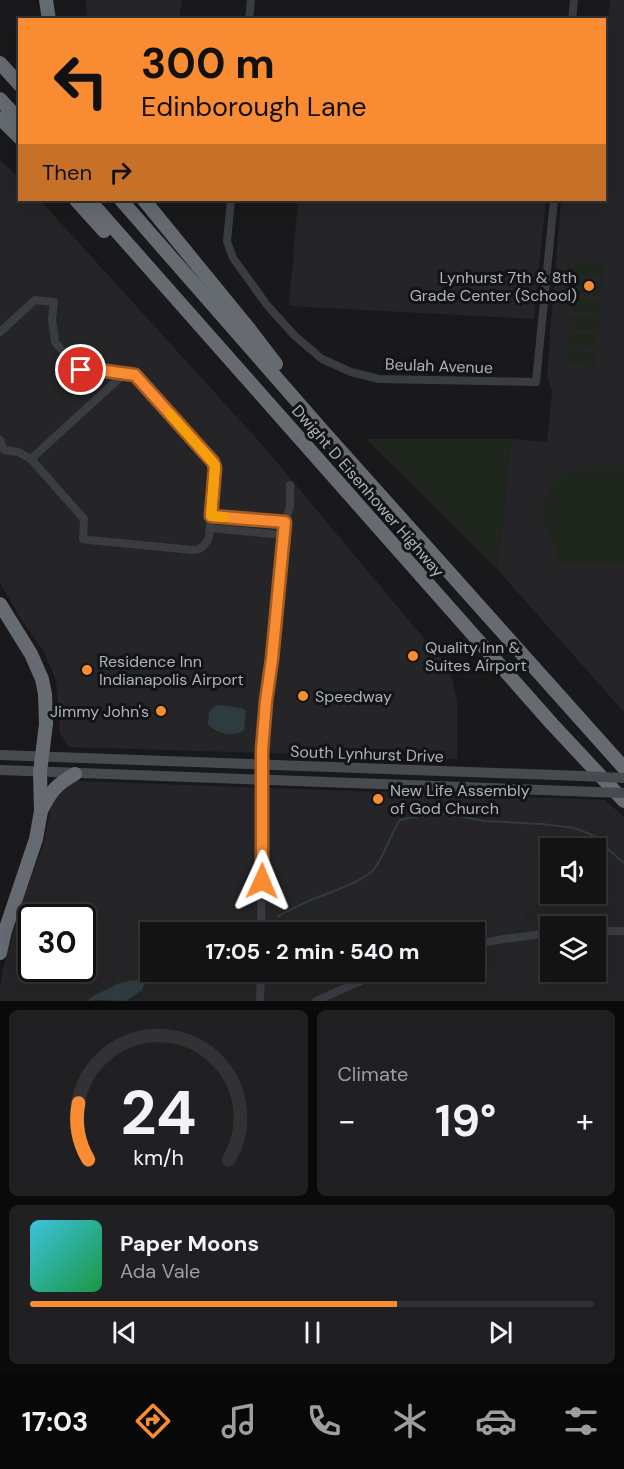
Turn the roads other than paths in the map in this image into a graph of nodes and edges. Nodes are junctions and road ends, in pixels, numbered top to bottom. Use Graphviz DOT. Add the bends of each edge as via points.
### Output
graph roads {
  1 [pos="46,0"];
  2 [pos="250,0"];
  3 [pos="574,0"];
  4 [pos="50,18"];
  5 [pos="249,18"];
  6 [pos="572,18"];
  7 [pos="0,63"];
  8 [pos="18,83"];
  9 [pos="0,99"];
  10 [pos="0,118"];
  11 [pos="18,119"];
  12 [pos="18,136"];
  13 [pos="77,201"];
  14 [pos="90,201"];
  15 [pos="122,201"];
  16 [pos="145,201"];
  17 [pos="231,201"];
  18 [pos="554,201"];
  19 [pos="152,272"];
  20 [pos="0,332"];
  21 [pos="124,373"];
  22 [pos="322,430"];
  23 [pos="0,440"];
  24 [pos="31,459"];
  25 [pos="290,485"];
  26 [pos="211,516"];
  27 [pos="285,522"];
  28 [pos="210,528"];
  29 [pos="283,535"];
  30 [pos="0,604"];
  31 [pos="0,755"];
  32 [pos="41,756"];
  33 [pos="262,765"];
  34 [pos="624,768"];
  35 [pos="0,770"];
  36 [pos="40,772"];
  37 [pos="75,774"];
  38 [pos="624,778"];
  39 [pos="262,780"];
  40 [pos="624,793"];
  41 [pos="624,801"];
  42 [pos="41,811"];
  43 [pos="261,922"];
  44 [pos="606,931"];
  45 [pos="624,931"];
  46 [pos="540,934"];
  47 [pos="485,942"];
  48 [pos="0,953"];
  49 [pos="261,982"];
  50 [pos="359,982"];
  51 [pos="260,1001"];
  52 [pos="316,1001"];
  1 -- 4 [label="highway"];
  2 -- 5 [label="street"];
  3 -- 6 [label="street"];
  7 -- 8 [label="highway"];
  9 -- 11 [label="highway"];
  10 -- 12 [label="highway"];
  13 -- 19 [label="highway" via="106,234"];
  14 -- 19 [label="highway, Dwight D Eisenhower Highway"];
  15 -- 22 [label="highway, Dwight D Eisenhower Highway"];
  16 -- 22 [label="highway" via="256,337"];
  17 -- 18 [label="street, Beulah Avenue" via="227,241 233,258 267,305 316,354 343,369 379,379 536,382"];
  19 -- 41 [label="highway, Dwight D Eisenhower Highway"];
  20 -- 21 [label="street" via="35,300 54,302 55,342 77,368"];
  21 -- 24 [label="street"];
  21 -- 26 [label="street" via="135,375 213,462"];
  22 -- 34 [label="highway, Dwight D Eisenhower Highway"];
  23 -- 24 [label="street" via="4,450"];
  24 -- 28 [label="street" via="84,519 83,539 194,550 206,544"];
  25 -- 27 [label="street"];
  26 -- 27 [label="street"];
  26 -- 28 [label="street"];
  27 -- 29 [label="street"];
  28 -- 29 [label="street"];
  29 -- 33 [label="street"];
  30 -- 32 [label="highway" via="42,679 46,724"];
  31 -- 32 [label="main road, South Lynhurst Drive"];
  32 -- 33 [label="main road, South Lynhurst Drive"];
  32 -- 36 [label="highway"];
  33 -- 38 [label="main road, South Lynhurst Drive, bridge"];
  33 -- 39 [label="street"];
  35 -- 36 [label="main road, South Lynhurst Drive"];
  36 -- 37 [label="main road, South Lynhurst Drive"];
  36 -- 42 [label="highway"];
  37 -- 39 [label="main road, South Lynhurst Drive"];
  37 -- 42 [label="highway" via="52,790"];
  39 -- 40 [label="main road, South Lynhurst Drive, bridge"];
  39 -- 43 [label="street"];
  42 -- 48 [label="highway"];
  44 -- 45 [label="street"];
  46 -- 47 [label="street"];
  49 -- 51 [label="street"];
  50 -- 52 [label="street"];
}
